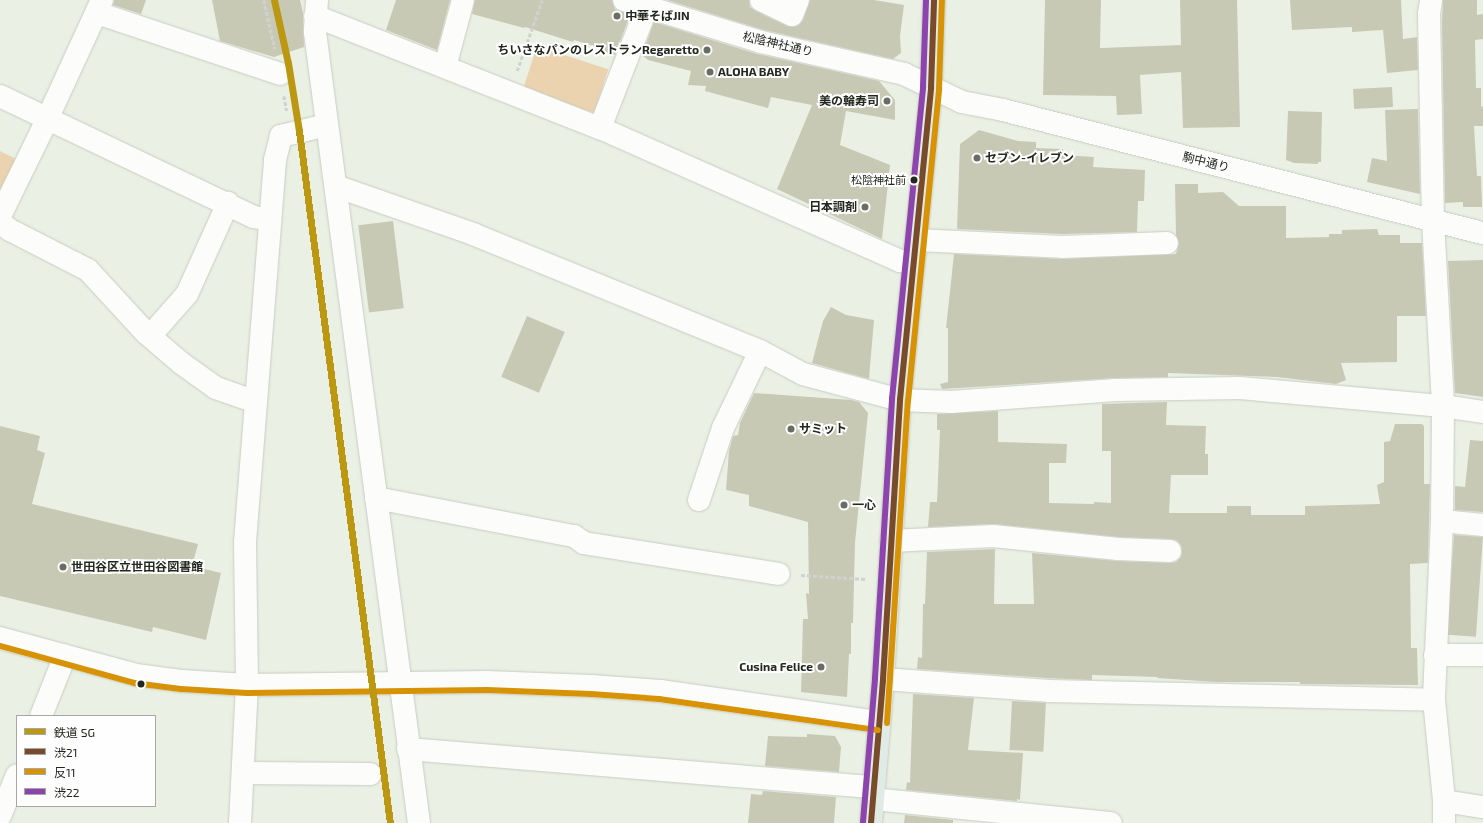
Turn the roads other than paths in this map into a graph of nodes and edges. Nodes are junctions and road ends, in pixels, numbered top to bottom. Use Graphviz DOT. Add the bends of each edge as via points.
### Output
graph roads {
  1 [pos="463,0"];
  2 [pos="624,0"];
  3 [pos="761,0"];
  4 [pos="798,0"];
  5 [pos="932,0"];
  6 [pos="1431,0"];
  7 [pos="100,6"];
  8 [pos="646,7"];
  9 [pos="316,8"];
  10 [pos="278,64"];
  11 [pos="445,67"];
  12 [pos="931,88"];
  13 [pos="0,96"];
  14 [pos="47,119"];
  15 [pos="327,125"];
  16 [pos="600,128"];
  17 [pos="337,190"];
  18 [pos="228,203"];
  19 [pos="0,216"];
  20 [pos="270,220"];
  21 [pos="1433,220"];
  22 [pos="0,222"];
  23 [pos="1483,233"];
  24 [pos="916,240"];
  25 [pos="1166,243"];
  26 [pos="914,262"];
  27 [pos="150,336"];
  28 [pos="760,352"];
  29 [pos="900,400"];
  30 [pos="256,402"];
  31 [pos="1443,406"];
  32 [pos="1483,412"];
  33 [pos="376,498"];
  34 [pos="699,500"];
  35 [pos="1442,521"];
  36 [pos="1483,525"];
  37 [pos="891,541"];
  38 [pos="1170,551"];
  39 [pos="779,574"];
  40 [pos="0,638"];
  41 [pos="1435,655"];
  42 [pos="1483,655"];
  43 [pos="65,656"];
  44 [pos="883,679"];
  45 [pos="401,682"];
  46 [pos="247,685"];
  47 [pos="1434,700"];
  48 [pos="41,715"];
  49 [pos="879,722"];
  50 [pos="408,749"];
  51 [pos="244,774"];
  52 [pos="370,774"];
  53 [pos="16,777"];
  54 [pos="873,793"];
  55 [pos="1444,801"];
  56 [pos="1483,807"];
  57 [pos="0,816"];
  58 [pos="240,823"];
  59 [pos="419,823"];
  60 [pos="870,823"];
  61 [pos="1111,823"];
  62 [pos="1444,823"];
  1 -- 11 [label="street"];
  2 -- 8 [label="street, 松陰神社通り"];
  3 -- 4 [label="street" via="792,15"];
  5 -- 12 [label="main road"];
  6 -- 21 [label="street" via="1429,14"];
  7 -- 10 [label="street"];
  7 -- 14 [label="street"];
  8 -- 12 [label="street, 松陰神社通り" via="760,42 904,74"];
  8 -- 16 [label="street"];
  9 -- 11 [label="street"];
  9 -- 15 [label="street" via="315,32"];
  11 -- 16 [label="street"];
  12 -- 21 [label="street, 駒中通り" via="962,102 1003,110"];
  12 -- 24 [label="main road"];
  13 -- 14 [label="street"];
  14 -- 18 [label="street"];
  14 -- 19 [label="street"];
  15 -- 17 [label="street"];
  15 -- 20 [label="street" via="281,136 275,160"];
  16 -- 26 [label="street" via="900,261"];
  17 -- 28 [label="street" via="344,189 473,234"];
  17 -- 33 [label="street"];
  18 -- 20 [label="street" via="254,217"];
  18 -- 27 [label="street" via="187,294"];
  20 -- 30 [label="street"];
  21 -- 23 [label="street, 駒中通り"];
  21 -- 31 [label="street"];
  22 -- 27 [label="street" via="10,230 88,270"];
  24 -- 25 [label="street" via="1062,247"];
  24 -- 26 [label="main road"];
  26 -- 29 [label="main road"];
  27 -- 30 [label="street" via="216,388"];
  28 -- 29 [label="street" via="803,374"];
  28 -- 34 [label="street" via="723,428"];
  29 -- 31 [label="street" via="951,402 1116,390 1240,388"];
  29 -- 37 [label="main road"];
  30 -- 46 [label="street" via="245,542"];
  31 -- 32 [label="street"];
  31 -- 35 [label="street"];
  33 -- 39 [label="street" via="574,536 584,543"];
  33 -- 45 [label="street"];
  35 -- 36 [label="street"];
  35 -- 41 [label="street"];
  37 -- 38 [label="street" via="993,536"];
  37 -- 44 [label="main road"];
  40 -- 43 [label="street"];
  41 -- 42 [label="street"];
  41 -- 47 [label="street"];
  43 -- 46 [label="street" via="154,678"];
  43 -- 48 [label="street"];
  44 -- 47 [label="street" via="1049,691"];
  44 -- 49 [label="main road"];
  45 -- 46 [label="street"];
  45 -- 49 [label="street" via="487,682 639,689"];
  45 -- 50 [label="street"];
  46 -- 51 [label="street"];
  47 -- 55 [label="street"];
  49 -- 54 [label="main road"];
  50 -- 54 [label="street"];
  50 -- 59 [label="street"];
  51 -- 52 [label="street"];
  51 -- 58 [label="street"];
  53 -- 57 [label="street"];
  54 -- 60 [label="main road"];
  54 -- 61 [label="street"];
  55 -- 56 [label="street"];
  55 -- 62 [label="street"];
}
